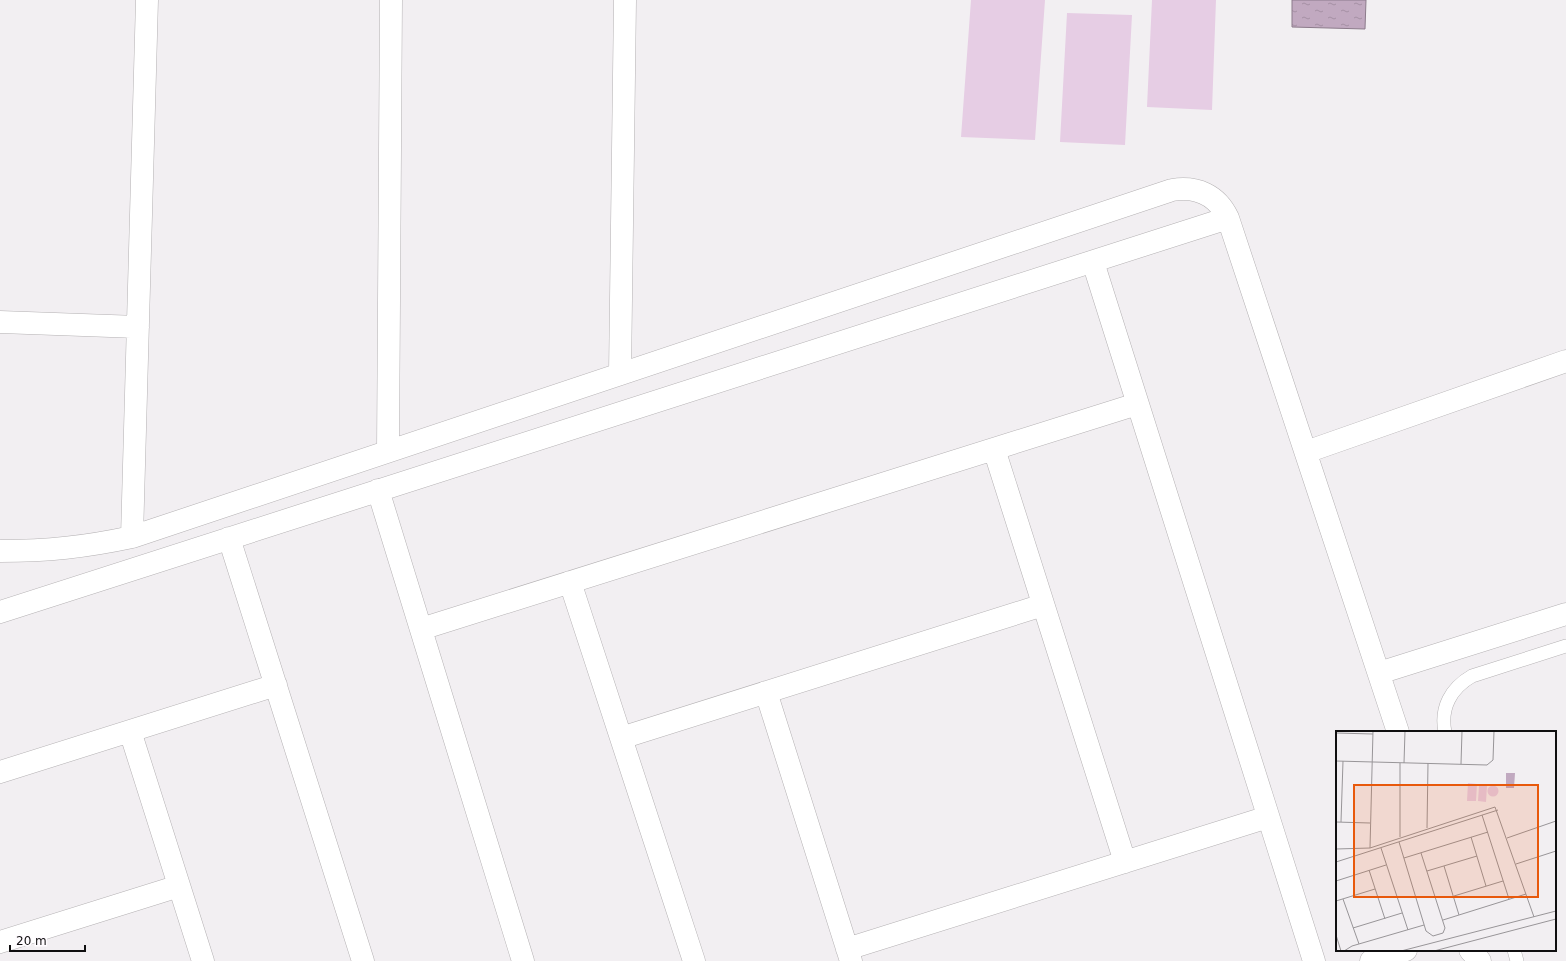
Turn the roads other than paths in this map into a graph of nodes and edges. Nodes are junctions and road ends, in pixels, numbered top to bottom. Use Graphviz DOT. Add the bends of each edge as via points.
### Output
graph roads {
  1 [pos="147,0"];
  2 [pos="391,0"];
  3 [pos="625,0"];
  4 [pos="1228,218"];
  5 [pos="1092,262"];
  6 [pos="0,322"];
  7 [pos="138,327"];
  8 [pos="1566,361"];
  9 [pos="620,374"];
  10 [pos="1137,404"];
  11 [pos="994,449"];
  12 [pos="388,451"];
  13 [pos="1306,452"];
  14 [pos="378,490"];
  15 [pos="132,537"];
  16 [pos="229,538"];
  17 [pos="0,551"];
  18 [pos="570,582"];
  19 [pos="1043,605"];
  20 [pos="0,612"];
  21 [pos="1566,614"];
  22 [pos="421,629"];
  23 [pos="1566,646"];
  24 [pos="1379,673"];
  25 [pos="276,685"];
  26 [pos="766,692"];
  27 [pos="130,731"];
  28 [pos="1398,731"];
  29 [pos="1445,731"];
  30 [pos="621,738"];
  31 [pos="0,772"];
  32 [pos="1268,817"];
  33 [pos="1125,862"];
  34 [pos="179,886"];
  35 [pos="0,942"];
  36 [pos="1403,951"];
  37 [pos="1470,951"];
  38 [pos="1471,951"];
  39 [pos="1514,951"];
  40 [pos="849,955"];
  41 [pos="203,961"];
  42 [pos="363,961"];
  43 [pos="523,961"];
  44 [pos="694,961"];
  45 [pos="1314,961"];
  46 [pos="1371,961"];
  47 [pos="1469,961"];
  48 [pos="1480,961"];
  49 [pos="1517,961"];
  1 -- 7 [label="street"];
  2 -- 12 [label="street"];
  3 -- 9 [label="street"];
  4 -- 5 [label="street"];
  4 -- 9 [label="street" via="1210,196 1192,189 1172,190"];
  4 -- 13 [label="street"];
  5 -- 10 [label="street"];
  5 -- 14 [label="street"];
  6 -- 7 [label="street"];
  7 -- 15 [label="street"];
  8 -- 13 [label="street"];
  9 -- 12 [label="street"];
  10 -- 11 [label="street"];
  10 -- 32 [label="street"];
  11 -- 18 [label="street"];
  11 -- 19 [label="street"];
  12 -- 15 [label="street"];
  13 -- 24 [label="street"];
  14 -- 16 [label="street"];
  14 -- 22 [label="street"];
  15 -- 17 [label="street" via="67,549"];
  16 -- 20 [label="street"];
  16 -- 25 [label="street"];
  18 -- 22 [label="street"];
  18 -- 30 [label="street"];
  19 -- 26 [label="street"];
  19 -- 33 [label="street"];
  21 -- 24 [label="street"];
  22 -- 43 [label="street"];
  23 -- 29 [label="lane" via="1464,680 1448,700 1444,717"];
  24 -- 28 [label="street"];
  25 -- 27 [label="street"];
  25 -- 42 [label="street"];
  26 -- 30 [label="street"];
  26 -- 40 [label="street"];
  27 -- 31 [label="street"];
  27 -- 34 [label="street"];
  30 -- 44 [label="street"];
  32 -- 33 [label="street"];
  32 -- 45 [label="street"];
  33 -- 40 [label="street"];
  34 -- 35 [label="street"];
  34 -- 41 [label="street"];
  36 -- 46 [label="street"];
  37 -- 47 [label="street"];
  38 -- 48 [label="street"];
  39 -- 49 [label="lane"];
}
